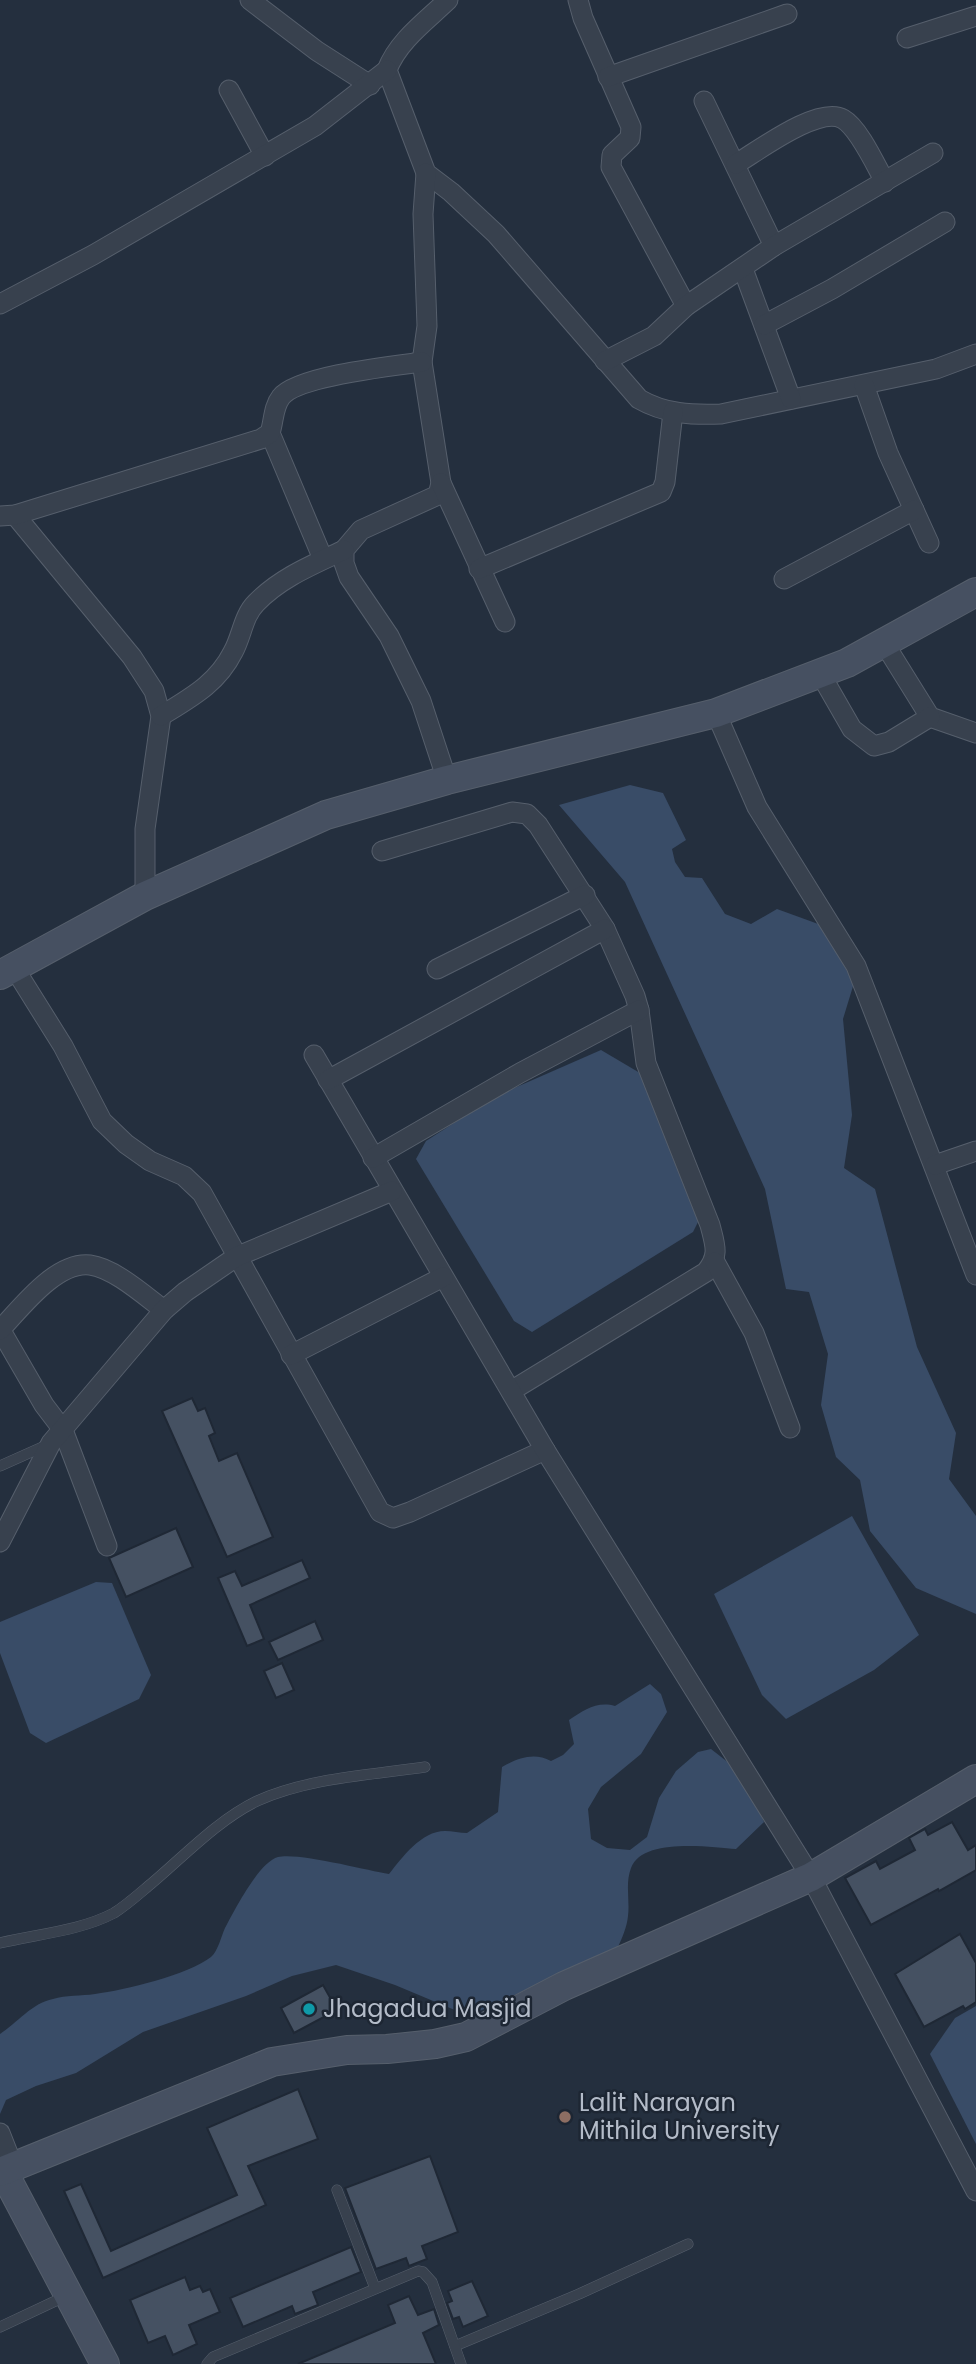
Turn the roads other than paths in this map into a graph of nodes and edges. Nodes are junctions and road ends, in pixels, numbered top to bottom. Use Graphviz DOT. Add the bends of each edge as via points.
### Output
graph roads {
  1 [pos="448,0"];
  2 [pos="578,0"];
  3 [pos="263,4"];
  4 [pos="787,14"];
  5 [pos="976,16"];
  6 [pos="907,38"];
  7 [pos="387,70"];
  8 [pos="607,77"];
  9 [pos="370,85"];
  10 [pos="229,90"];
  11 [pos="704,101"];
  12 [pos="933,153"];
  13 [pos="265,156"];
  14 [pos="736,164"];
  15 [pos="426,173"];
  16 [pos="885,182"];
  17 [pos="945,222"];
  18 [pos="774,246"];
  19 [pos="743,269"];
  20 [pos="0,304"];
  21 [pos="686,306"];
  22 [pos="764,325"];
  23 [pos="976,354"];
  24 [pos="605,360"];
  25 [pos="422,362"];
  26 [pos="864,385"];
  27 [pos="791,399"];
  28 [pos="673,412"];
  29 [pos="270,433"];
  30 [pos="440,483"];
  31 [pos="914,510"];
  32 [pos="8,516"];
  33 [pos="929,543"];
  34 [pos="344,550"];
  35 [pos="323,559"];
  36 [pos="479,569"];
  37 [pos="784,579"];
  38 [pos="976,592"];
  39 [pos="505,622"];
  40 [pos="884,643"];
  41 [pos="821,674"];
  42 [pos="716,713"];
  43 [pos="161,716"];
  44 [pos="930,717"];
  45 [pos="976,733"];
  46 [pos="447,780"];
  47 [pos="382,851"];
  48 [pos="585,895"];
  49 [pos="145,896"];
  50 [pos="605,929"];
  51 [pos="7,970"];
  52 [pos="437,970"];
  53 [pos="639,1010"];
  54 [pos="314,1055"];
  55 [pos="328,1080"];
  56 [pos="976,1151"];
  57 [pos="373,1158"];
  58 [pos="935,1164"];
  59 [pos="392,1191"];
  60 [pos="236,1257"];
  61 [pos="715,1262"];
  62 [pos="976,1275"];
  63 [pos="443,1277"];
  64 [pos="164,1310"];
  65 [pos="0,1329"];
  66 [pos="291,1355"];
  67 [pos="511,1391"];
  68 [pos="790,1428"];
  69 [pos="57,1437"];
  70 [pos="545,1450"];
  71 [pos="0,1466"];
  72 [pos="0,1542"];
  73 [pos="107,1546"];
  74 [pos="425,1767"];
  75 [pos="976,1779"];
  76 [pos="811,1877"];
  77 [pos="0,1943"];
  78 [pos="4,2157"];
  79 [pos="337,2190"];
  80 [pos="976,2191"];
  81 [pos="688,2244"];
  82 [pos="375,2288"];
  83 [pos="70,2295"];
  84 [pos="0,2327"];
  85 [pos="455,2346"];
  86 [pos="105,2364"];
  87 [pos="207,2364"];
  88 [pos="461,2364"];
  1 -- 7 [label="street" via="403,42"];
  2 -- 8 [label="street"];
  3 -- 9 [label="street" via="317,51"];
  4 -- 8 [label="street"];
  5 -- 6 [label="street"];
  7 -- 9 [label="street"];
  7 -- 15 [label="street"];
  8 -- 21 [label="street" via="631,127 630,138 612,155 611,167"];
  9 -- 13 [label="street"];
  10 -- 13 [label="street"];
  11 -- 14 [label="street"];
  12 -- 16 [label="street"];
  13 -- 20 [label="street"];
  14 -- 16 [label="street" via="812,119 830,115 844,119 855,132"];
  14 -- 18 [label="street"];
  15 -- 24 [label="street" via="496,234"];
  15 -- 25 [label="street" via="427,326"];
  16 -- 18 [label="street"];
  17 -- 22 [label="street"];
  18 -- 19 [label="street"];
  19 -- 21 [label="street"];
  19 -- 22 [label="street"];
  21 -- 24 [label="street" via="654,336"];
  22 -- 27 [label="street"];
  23 -- 26 [label="street" via="936,369"];
  24 -- 28 [label="street" via="639,399"];
  25 -- 29 [label="street" via="293,386 275,404"];
  25 -- 30 [label="street"];
  26 -- 27 [label="street"];
  26 -- 31 [label="street"];
  27 -- 28 [label="street" via="721,414"];
  28 -- 36 [label="street" via="661,492"];
  29 -- 32 [label="street"];
  29 -- 35 [label="street"];
  30 -- 34 [label="street" via="438,495 361,530"];
  30 -- 36 [label="street"];
  31 -- 33 [label="street"];
  31 -- 37 [label="street"];
  32 -- 43 [label="street" via="132,657 154,691"];
  34 -- 35 [label="street"];
  34 -- 46 [label="street" via="349,577 389,636 421,701"];
  35 -- 43 [label="street" via="290,575 254,604 217,677"];
  36 -- 39 [label="street"];
  38 -- 40 [label="street"];
  40 -- 41 [label="street"];
  40 -- 44 [label="street"];
  41 -- 42 [label="street"];
  41 -- 44 [label="street" via="852,729 874,746"];
  42 -- 46 [label="street"];
  42 -- 58 [label="street" via="757,807 856,966"];
  43 -- 49 [label="street" via="145,829"];
  44 -- 45 [label="street"];
  46 -- 49 [label="street" via="326,815"];
  47 -- 48 [label="street" via="512,812 527,814"];
  48 -- 50 [label="street"];
  48 -- 52 [label="street"];
  49 -- 51 [label="street"];
  50 -- 53 [label="street"];
  50 -- 55 [label="street"];
  51 -- 60 [label="street" via="63,1046 102,1121 126,1144 184,1176 202,1193"];
  53 -- 57 [label="street"];
  53 -- 61 [label="street" via="646,1063 710,1225"];
  54 -- 55 [label="street"];
  55 -- 57 [label="street"];
  56 -- 58 [label="street"];
  57 -- 59 [label="street"];
  58 -- 62 [label="street"];
  59 -- 60 [label="street"];
  59 -- 63 [label="street"];
  60 -- 64 [label="street"];
  60 -- 66 [label="street"];
  61 -- 67 [label="street" via="706,1272"];
  61 -- 68 [label="street" via="754,1333"];
  63 -- 66 [label="street"];
  63 -- 67 [label="street"];
  64 -- 65 [label="street" via="120,1278 89,1265 45,1282"];
  64 -- 69 [label="street"];
  65 -- 69 [label="street"];
  66 -- 70 [label="street" via="380,1511 393,1518"];
  67 -- 70 [label="street"];
  69 -- 71 [label="lane"];
  69 -- 72 [label="street"];
  69 -- 73 [label="street"];
  70 -- 76 [label="street"];
  74 -- 77 [label="lane" via="296,1787 272,1795 217,1828 114,1912 91,1922"];
  75 -- 76 [label="street"];
  76 -- 78 [label="street" via="564,1986 466,2036 435,2044 347,2050 272,2062"];
  76 -- 80 [label="street"];
  78 -- 83 [label="street"];
  79 -- 82 [label="lane"];
  81 -- 85 [label="lane"];
  82 -- 85 [label="lane" via="424,2272 432,2282"];
  82 -- 87 [label="lane" via="213,2357"];
  83 -- 84 [label="lane"];
  83 -- 86 [label="street"];
  85 -- 88 [label="lane"];
}
